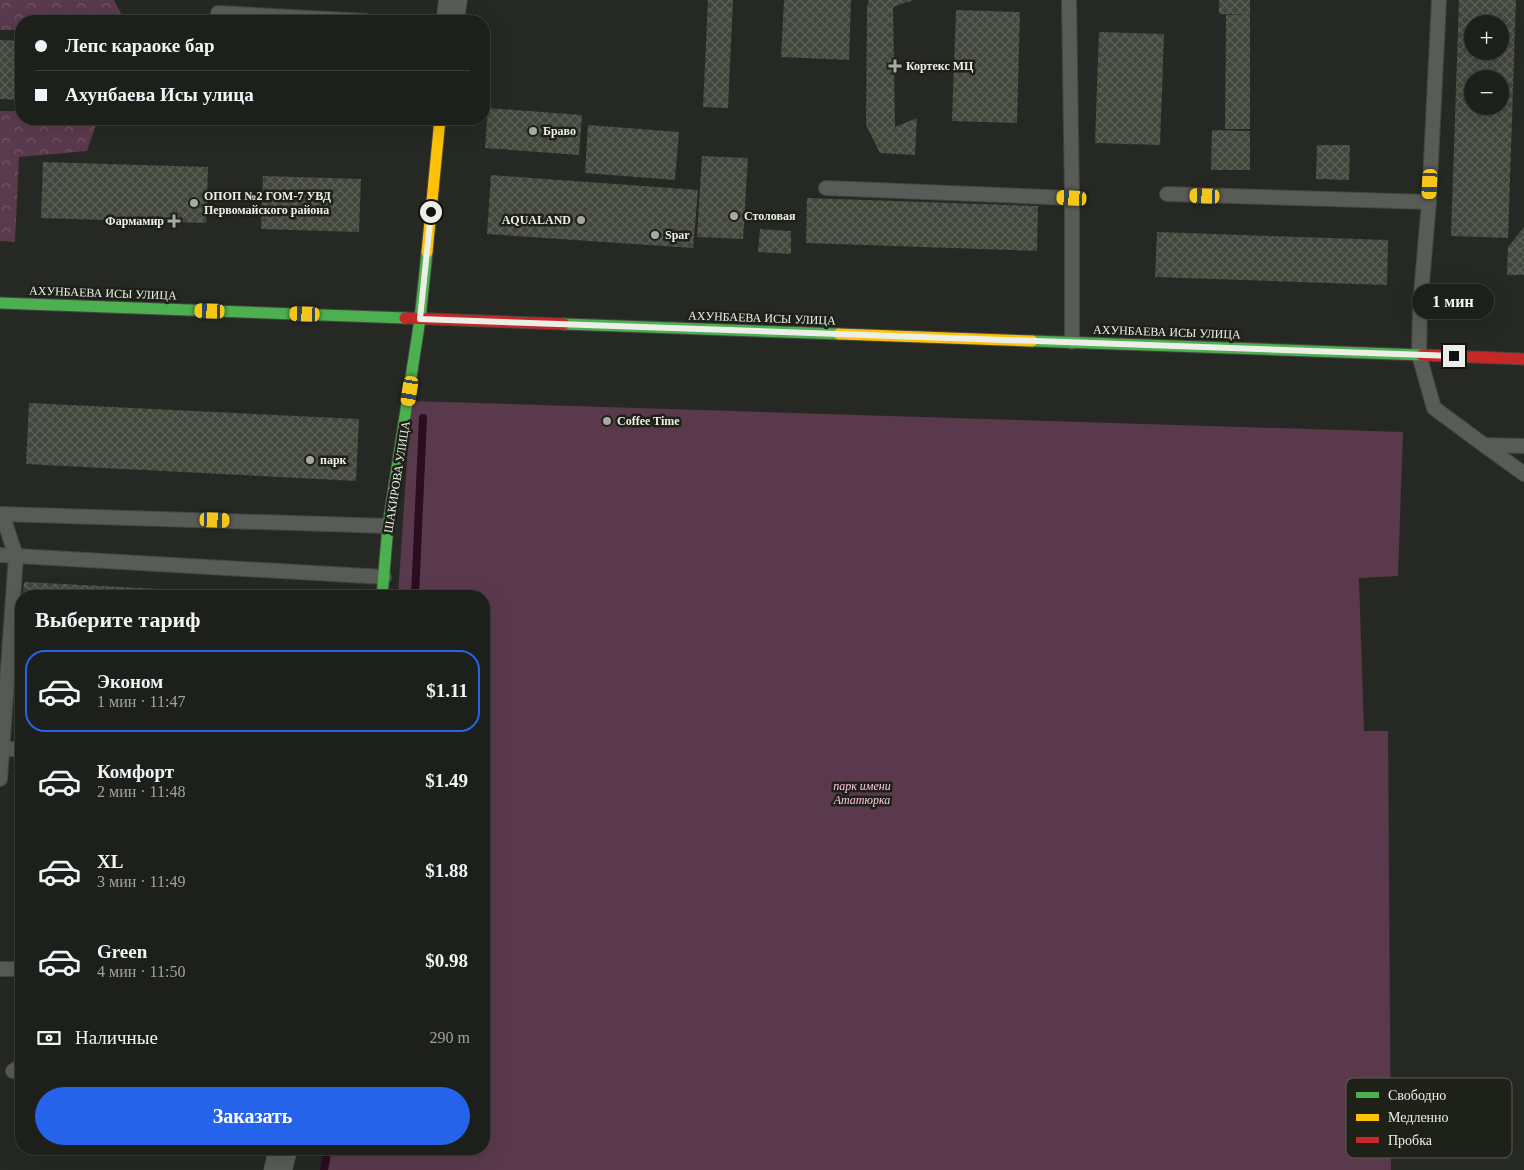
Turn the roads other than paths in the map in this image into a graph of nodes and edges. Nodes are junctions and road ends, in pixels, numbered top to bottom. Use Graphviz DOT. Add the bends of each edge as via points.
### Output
graph roads {
  1 [pos="453,0"];
  2 [pos="1069,0"];
  3 [pos="1439,0"];
  4 [pos="218,13"];
  5 [pos="255,15"];
  6 [pos="451,15"];
  7 [pos="439,125"];
  8 [pos="826,188"];
  9 [pos="1167,194"];
  10 [pos="1072,198"];
  11 [pos="1429,202"];
  12 [pos="0,303"];
  13 [pos="420,319"];
  14 [pos="1072,342"];
  15 [pos="1419,355"];
  16 [pos="1524,359"];
  17 [pos="1484,445"];
  18 [pos="1524,446"];
  19 [pos="1524,474"];
  20 [pos="1,514"];
  21 [pos="388,526"];
  22 [pos="0,555"];
  23 [pos="16,556"];
  24 [pos="384,577"];
  25 [pos="383,590"];
  26 [pos="1,749"];
  27 [pos="15,750"];
  28 [pos="0,779"];
  29 [pos="0,969"];
  30 [pos="15,969"];
  31 [pos="282,1155"];
  32 [pos="278,1170"];
  1 -- 6 [label="street"];
  2 -- 10 [label="lane"];
  3 -- 11 [label="lane"];
  4 -- 5 [label="lane"];
  7 -- 13 [label="main road, ШАКИРОВА УЛИЦА"];
  8 -- 10 [label="lane"];
  9 -- 11 [label="lane"];
  10 -- 14 [label="lane"];
  11 -- 15 [label="lane"];
  12 -- 13 [label="main road, АХУНБАЕВА ИСЫ УЛИЦА"];
  13 -- 14 [label="main road, АХУНБАЕВА ИСЫ УЛИЦА"];
  13 -- 21 [label="main road, ШАКИРОВА УЛИЦА"];
  14 -- 15 [label="main road, АХУНБАЕВА ИСЫ УЛИЦА"];
  15 -- 16 [label="main road, АХУНБАЕВА ИСЫ УЛИЦА"];
  15 -- 17 [label="lane" via="1434,408"];
  17 -- 18 [label="lane"];
  17 -- 19 [label="lane"];
  20 -- 21 [label="lane"];
  20 -- 23 [label="lane"];
  21 -- 24 [label="main road, ШАКИРОВА УЛИЦА"];
  22 -- 23 [label="lane"];
  23 -- 24 [label="lane"];
  23 -- 26 [label="lane"];
  24 -- 25 [label="main road, ШАКИРОВА УЛИЦА"];
  26 -- 27 [label="lane"];
  26 -- 28 [label="lane"];
  29 -- 30 [label="lane"];
  31 -- 32 [label="street"];
}
